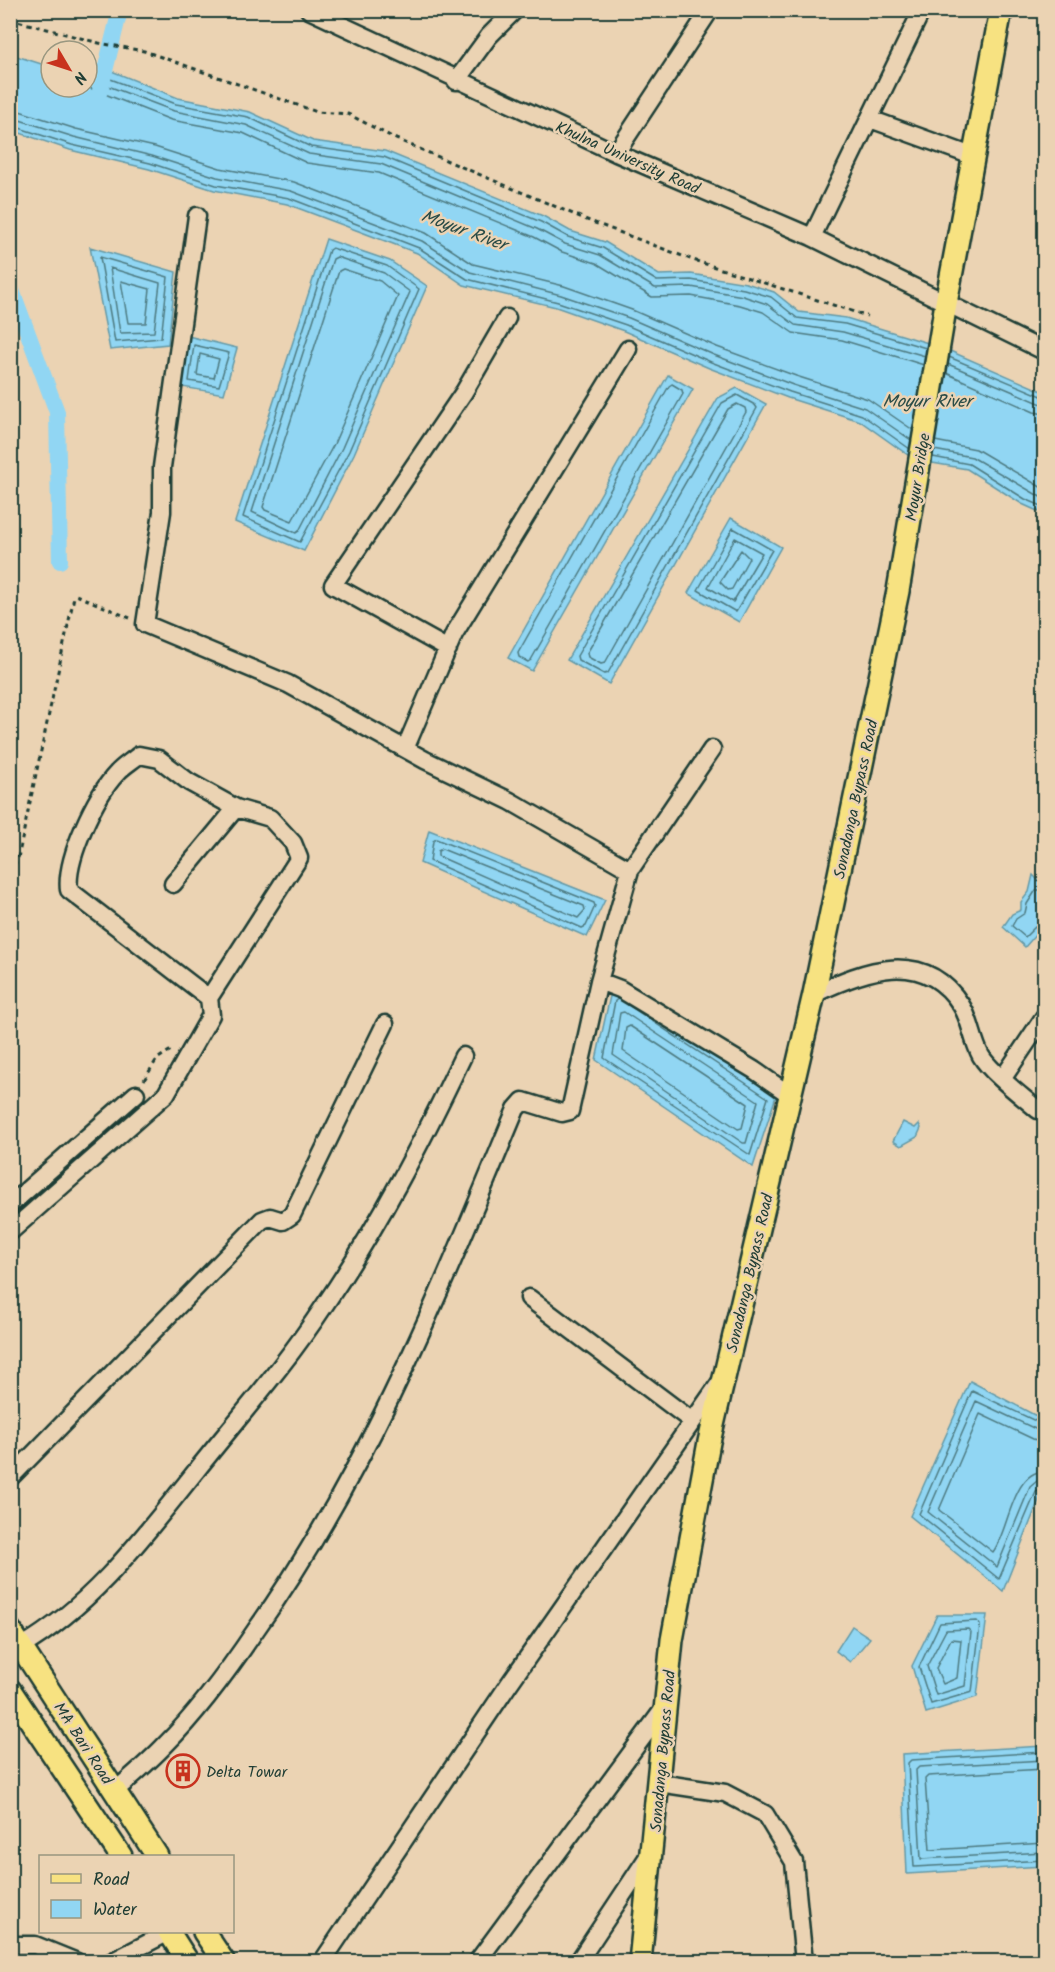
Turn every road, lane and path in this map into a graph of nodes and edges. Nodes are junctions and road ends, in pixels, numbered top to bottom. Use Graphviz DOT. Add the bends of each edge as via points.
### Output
graph roads {
  1 [pos="309,10"];
  2 [pos="515,10"];
  3 [pos="710,10"];
  4 [pos="922,10"];
  5 [pos="1001,10"];
  6 [pos="10,19"];
  7 [pos="456,81"];
  8 [pos="870,119"];
  9 [pos="616,153"];
  10 [pos="975,157"];
  11 [pos="197,216"];
  12 [pos="812,237"];
  13 [pos="946,303"];
  14 [pos="867,316"];
  15 [pos="507,318"];
  16 [pos="628,349"];
  17 [pos="1044,351"];
  18 [pos="898,591"];
  19 [pos="146,624"];
  20 [pos="448,649"];
  21 [pos="405,749"];
  22 [pos="712,749"];
  23 [pos="236,808"];
  24 [pos="630,870"];
  25 [pos="10,874"];
  26 [pos="173,884"];
  27 [pos="599,981"];
  28 [pos="814,994"];
  29 [pos="209,998"];
  30 [pos="1044,1017"];
  31 [pos="385,1024"];
  32 [pos="196,1044"];
  33 [pos="463,1056"];
  34 [pos="1003,1078"];
  35 [pos="136,1094"];
  36 [pos="790,1095"];
  37 [pos="1038,1110"];
  38 [pos="103,1123"];
  39 [pos="117,1137"];
  40 [pos="10,1205"];
  41 [pos="10,1232"];
  42 [pos="529,1298"];
  43 [pos="725,1376"];
  44 [pos="692,1421"];
  45 [pos="10,1478"];
  46 [pos="16,1639"];
  47 [pos="10,1690"];
  48 [pos="666,1706"];
  49 [pos="659,1783"];
  50 [pos="115,1791"];
  51 [pos="653,1849"];
  52 [pos="120,1855"];
  53 [pos="156,1855"];
  54 [pos="167,1933"];
  55 [pos="170,1933"];
  56 [pos="205,1933"];
  57 [pos="10,1945"];
  58 [pos="77,1962"];
  59 [pos="111,1962"];
  60 [pos="188,1962"];
  61 [pos="224,1962"];
  62 [pos="322,1962"];
  63 [pos="477,1962"];
  64 [pos="578,1962"];
  65 [pos="640,1962"];
  66 [pos="804,1962"];
  1 -- 7 [label="street, Khulna University Road"];
  2 -- 7 [label="street" via="489,36"];
  3 -- 9 [label="street"];
  4 -- 8 [label="street"];
  5 -- 10 [label="main road, Moyur Bridge"];
  6 -- 14 [label="path" via="144,51 317,111 348,114 396,139 587,220 693,260"];
  7 -- 9 [label="street, Khulna University Road"];
  8 -- 10 [label="street"];
  8 -- 12 [label="street"];
  9 -- 12 [label="street, Khulna University Road"];
  10 -- 13 [label="main road, Moyur Bridge"];
  11 -- 19 [label="street" via="162,466 162,512"];
  12 -- 13 [label="street, Khulna University Road"];
  13 -- 17 [label="street, Khulna University Road"];
  13 -- 18 [label="main road, Moyur Bridge"];
  15 -- 20 [label="street" via="464,392 333,585"];
  16 -- 20 [label="street"];
  18 -- 28 [label="main road, Sonadanga Bypass Road"];
  19 -- 21 [label="street" via="288,684"];
  19 -- 25 [label="path" via="74,597 23,835"];
  20 -- 21 [label="street"];
  21 -- 24 [label="street" via="510,801"];
  22 -- 24 [label="street"];
  23 -- 26 [label="street"];
  23 -- 29 [label="street" via="270,818 293,843 299,858"];
  23 -- 29 [label="street" via="189,782 159,759 139,755 116,774 85,824 68,878 69,890"];
  24 -- 27 [label="street"];
  27 -- 36 [label="street" via="620,989"];
  27 -- 50 [label="street" via="570,1111 562,1113 523,1101 516,1109 408,1364 316,1540 217,1686 166,1745"];
  28 -- 34 [label="street" via="848,977 878,970 926,972 945,984 962,1006 982,1058"];
  28 -- 36 [label="main road, Sonadanga Bypass Road"];
  29 -- 32 [label="street" via="211,1015"];
  30 -- 34 [label="street"];
  31 -- 45 [label="street" via="292,1215 284,1221 266,1217 262,1220"];
  32 -- 35 [label="path" via="171,1049 157,1059"];
  32 -- 39 [label="street" via="166,1094"];
  33 -- 46 [label="street" via="425,1136 375,1226 323,1308 126,1559 73,1611"];
  34 -- 37 [label="street"];
  35 -- 38 [label="street"];
  36 -- 43 [label="main road, Sonadanga Bypass Road"];
  38 -- 39 [label="street"];
  38 -- 40 [label="street"];
  39 -- 41 [label="street"];
  42 -- 44 [label="street"];
  43 -- 44 [label="street"];
  43 -- 48 [label="main road, Sonadanga Bypass Road" via="672,1640"];
  44 -- 62 [label="street" via="509,1683"];
  46 -- 50 [label="main road, MA Bari Road"];
  47 -- 52 [label="main road, MA Bari Road"];
  48 -- 49 [label="main road, Sonadanga Bypass Road"];
  48 -- 63 [label="street"];
  49 -- 51 [label="main road, Sonadanga Bypass Road"];
  49 -- 66 [label="street" via="725,1793 765,1814 794,1862"];
  50 -- 53 [label="main road, MA Bari Road"];
  51 -- 64 [label="street"];
  51 -- 65 [label="main road, Sonadanga Bypass Road"];
  54 -- 59 [label="street"];
  55 -- 60 [label="main road"];
  56 -- 61 [label="main road"];
  57 -- 58 [label="street" via="35,1946"];
}
